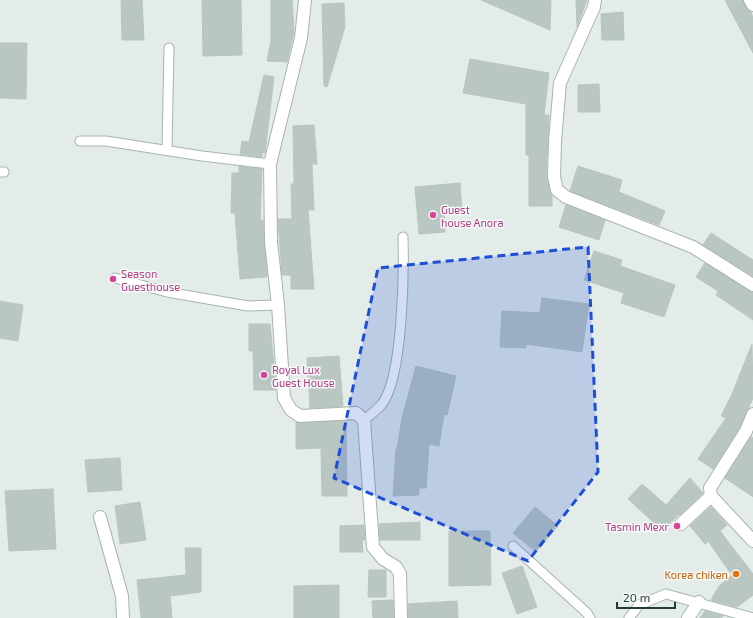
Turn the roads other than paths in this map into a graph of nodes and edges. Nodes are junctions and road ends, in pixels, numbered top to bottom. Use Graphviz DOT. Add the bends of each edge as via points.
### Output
graph roads {
  1 [pos="305,0"];
  2 [pos="595,0"];
  3 [pos="750,0"];
  4 [pos="753,5"];
  5 [pos="169,48"];
  6 [pos="80,141"];
  7 [pos="167,150"];
  8 [pos="270,164"];
  9 [pos="404,237"];
  10 [pos="115,278"];
  11 [pos="753,285"];
  12 [pos="278,305"];
  13 [pos="753,414"];
  14 [pos="364,420"];
  15 [pos="711,496"];
  16 [pos="100,517"];
  17 [pos="681,524"];
  18 [pos="753,541"];
  19 [pos="513,546"];
  20 [pos="699,602"];
  21 [pos="123,618"];
  22 [pos="401,618"];
  23 [pos="590,618"];
  24 [pos="629,618"];
  25 [pos="688,618"];
  26 [pos="753,618"];
  1 -- 8 [label="street" via="301,38"];
  2 -- 11 [label="street" via="560,83 555,141 554,177 557,190 566,197 693,247"];
  3 -- 4 [label="street"];
  5 -- 7 [label="lane"];
  6 -- 7 [label="lane" via="106,141"];
  7 -- 8 [label="lane"];
  8 -- 12 [label="street" via="271,242"];
  9 -- 14 [label="lane" via="404,274 393,379 383,403"];
  10 -- 12 [label="lane" via="167,292 248,306"];
  12 -- 14 [label="street" via="284,398 291,410 300,416 356,414"];
  13 -- 15 [label="street" via="746,431 710,488"];
  14 -- 22 [label="street" via="373,547 383,560 396,568 400,574"];
  15 -- 17 [label="street"];
  15 -- 18 [label="street"];
  16 -- 21 [label="street" via="122,596"];
  19 -- 23 [label="lane"];
  20 -- 24 [label="lane" via="666,594 639,605"];
  20 -- 25 [label="street"];
  20 -- 26 [label="lane"];
}
